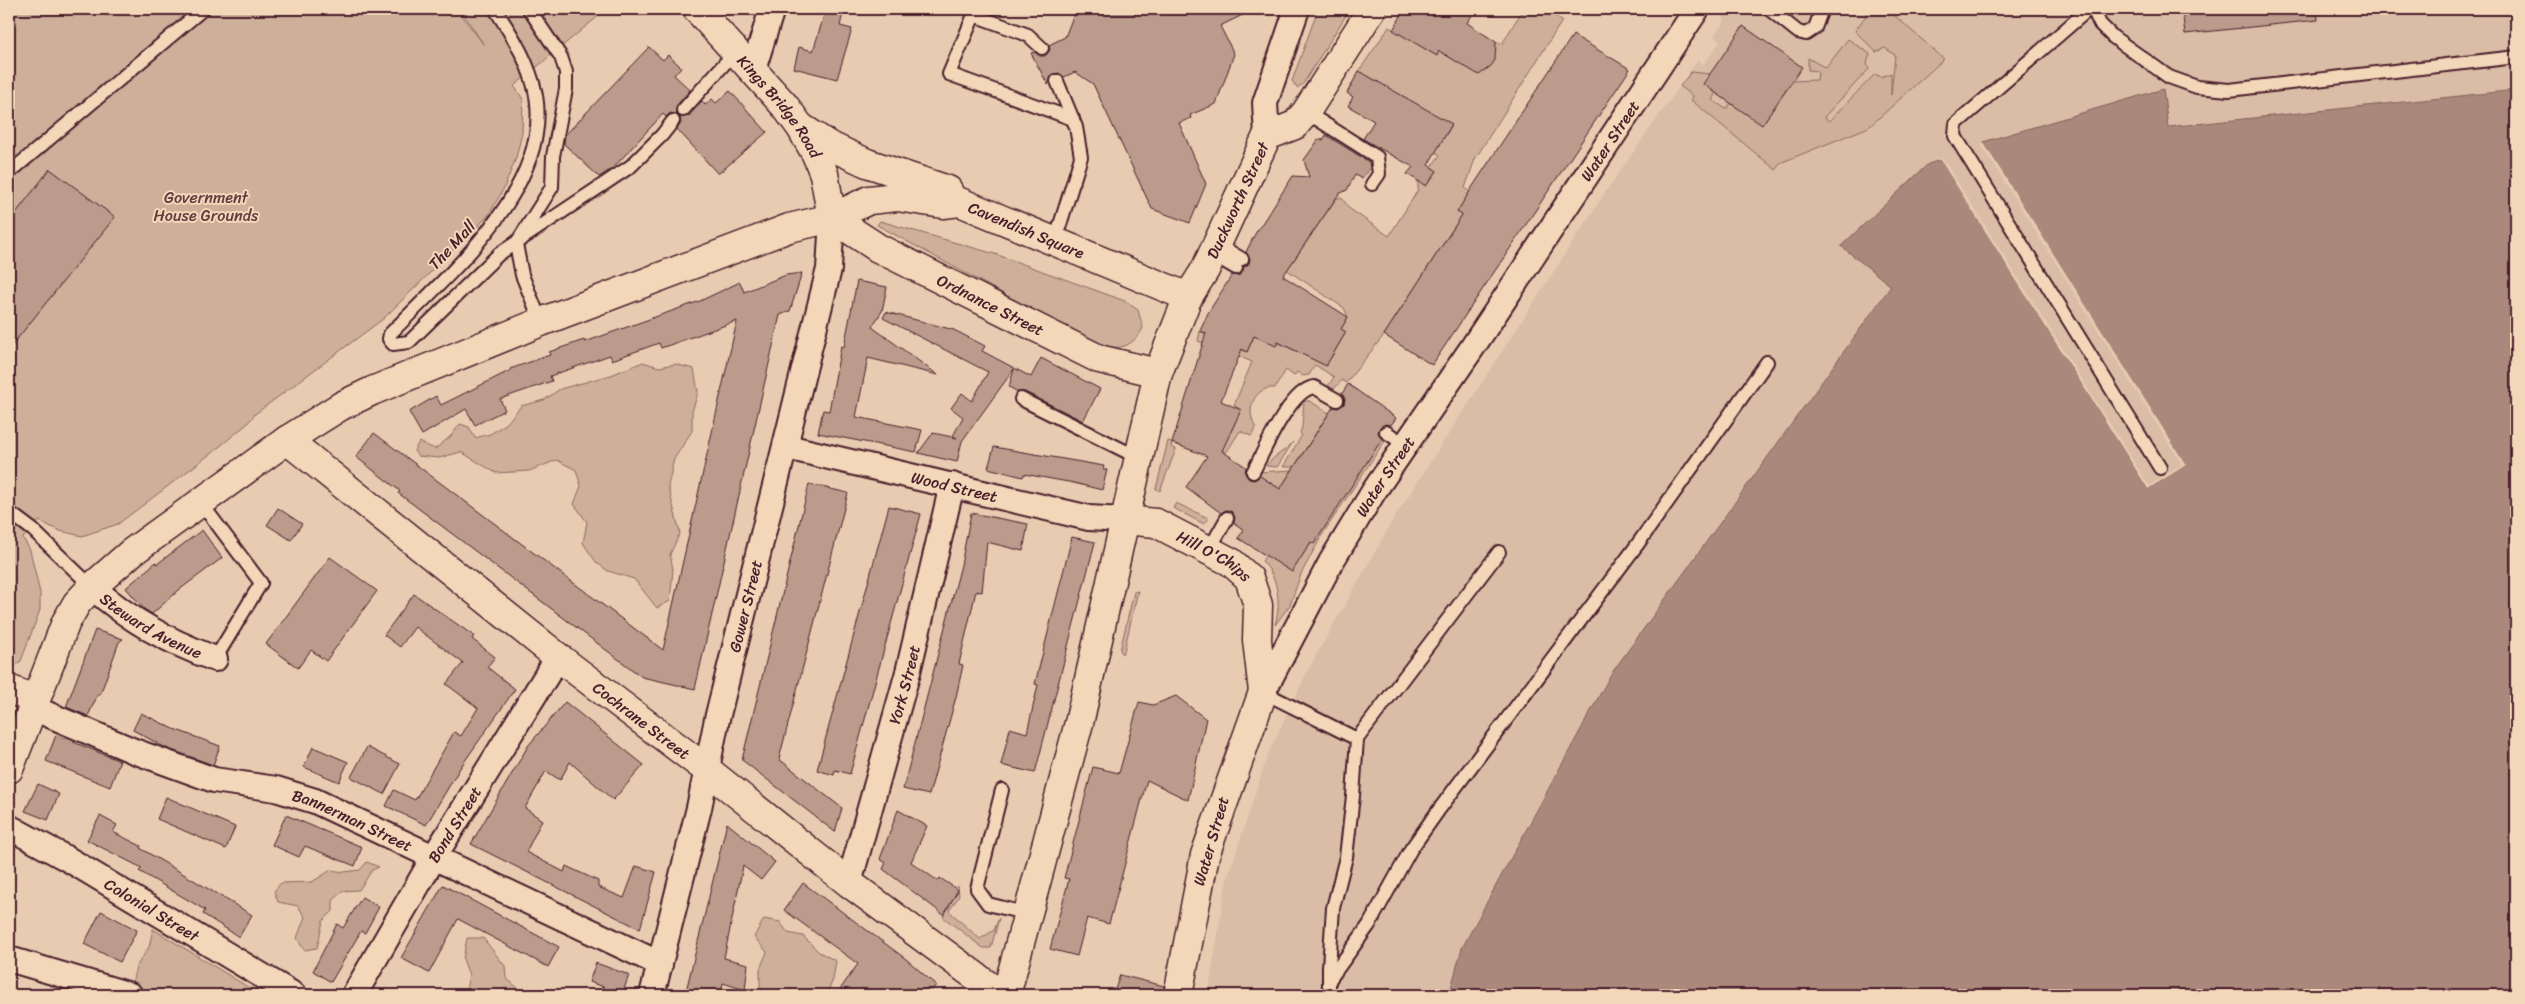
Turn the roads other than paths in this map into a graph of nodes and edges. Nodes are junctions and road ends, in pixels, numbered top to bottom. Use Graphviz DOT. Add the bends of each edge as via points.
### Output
graph roads {
  1 [pos="203,9"];
  2 [pos="495,9"];
  3 [pos="529,9"];
  4 [pos="697,9"];
  5 [pos="772,9"];
  6 [pos="1297,9"];
  7 [pos="1372,9"];
  8 [pos="1697,9"];
  9 [pos="1769,9"];
  10 [pos="1822,9"];
  11 [pos="2089,9"];
  12 [pos="2093,9"];
  13 [pos="1042,48"];
  14 [pos="2516,56"];
  15 [pos="744,61"];
  16 [pos="1057,81"];
  17 [pos="683,110"];
  18 [pos="1306,112"];
  19 [pos="1073,119"];
  20 [pos="673,121"];
  21 [pos="801,128"];
  22 [pos="1267,136"];
  23 [pos="9,173"];
  24 [pos="1372,184"];
  25 [pos="960,202"];
  26 [pos="832,218"];
  27 [pos="1055,241"];
  28 [pos="516,244"];
  29 [pos="1215,249"];
  30 [pos="1239,263"];
  31 [pos="1188,297"];
  32 [pos="541,322"];
  33 [pos="1767,362"];
  34 [pos="1158,373"];
  35 [pos="1021,400"];
  36 [pos="1338,400"];
  37 [pos="1386,432"];
  38 [pos="287,440"];
  39 [pos="1406,445"];
  40 [pos="786,447"];
  41 [pos="1138,458"];
  42 [pos="2160,468"];
  43 [pos="1253,472"];
  44 [pos="952,485"];
  45 [pos="201,503"];
  46 [pos="9,512"];
  47 [pos="1227,518"];
  48 [pos="1124,520"];
  49 [pos="1209,550"];
  50 [pos="1500,552"];
  51 [pos="92,586"];
  52 [pos="558,657"];
  53 [pos="215,660"];
  54 [pos="9,689"];
  55 [pos="1263,692"];
  56 [pos="26,712"];
  57 [pos="1357,739"];
  58 [pos="9,769"];
  59 [pos="706,769"];
  60 [pos="1002,790"];
  61 [pos="9,827"];
  62 [pos="434,857"];
  63 [pos="849,882"];
  64 [pos="1028,914"];
  65 [pos="9,959"];
  66 [pos="660,964"];
  67 [pos="1330,979"];
  68 [pos="117,993"];
  69 [pos="294,995"];
  70 [pos="354,995"];
  71 [pos="652,995"];
  72 [pos="1002,995"];
  73 [pos="1006,995"];
  74 [pos="1178,995"];
  75 [pos="1329,995"];
  1 -- 23 [label="lane"];
  2 -- 28 [label="lane, The Mall" via="518,44 533,83 536,120 529,164 498,219 390,334 389,339 393,344 409,342 499,254"];
  3 -- 28 [label="lane" via="561,57 566,72 566,89 556,136 552,187"];
  4 -- 15 [label="street, Kings Bridge Road"];
  5 -- 15 [label="street"];
  6 -- 22 [label="street" via="1265,103"];
  7 -- 18 [label="street, Duckworth Street"];
  8 -- 39 [label="street, Water Street"];
  9 -- 10 [label="lane" via="1798,32 1806,34 1816,28"];
  11 -- 42 [label="lane" via="1956,124 1955,136"];
  12 -- 14 [label="lane" via="2100,24 2113,37 2169,77 2196,87 2229,90"];
  13 -- 19 [label="lane" via="1028,35 974,16 949,74"];
  15 -- 17 [label="lane"];
  15 -- 21 [label="street, Kings Bridge Road"];
  16 -- 19 [label="lane"];
  18 -- 22 [label="street, Duckworth Street" via="1295,125"];
  18 -- 24 [label="lane" via="1377,156 1379,174"];
  19 -- 27 [label="lane" via="1080,141 1080,157"];
  20 -- 28 [label="lane" via="631,166"];
  21 -- 25 [label="street" via="854,158 950,191"];
  21 -- 26 [label="street, Kings Bridge Road" via="824,174"];
  22 -- 29 [label="street, Duckworth Street"];
  25 -- 26 [label="street, Cavendish Square" via="943,204 910,197 876,198"];
  25 -- 27 [label="street, Cavendish Square"];
  26 -- 32 [label="street, Cavendish Square" via="789,228"];
  26 -- 34 [label="street, Ordnance Street" via="878,248 1099,359"];
  26 -- 40 [label="street, Gower Street" via="829,269"];
  27 -- 31 [label="street, Cavendish Square"];
  28 -- 32 [label="lane" via="522,275"];
  29 -- 30 [label="lane"];
  29 -- 31 [label="street, Duckworth Street"];
  31 -- 34 [label="street, Duckworth Street"];
  32 -- 38 [label="street, Cavendish Square" via="372,391"];
  33 -- 67 [label="lane" via="1637,545 1411,849 1370,925"];
  34 -- 41 [label="street, Duckworth Street"];
  35 -- 41 [label="lane"];
  36 -- 43 [label="lane" via="1314,387 1300,394 1276,426"];
  37 -- 39 [label="lane"];
  38 -- 45 [label="street, Cavendish Square"];
  38 -- 52 [label="street, Cochrane Street"];
  39 -- 55 [label="street, Water Street" via="1336,554"];
  40 -- 44 [label="street, Wood Street"];
  40 -- 59 [label="street, Gower Street"];
  41 -- 48 [label="street, Duckworth Street"];
  44 -- 48 [label="street, Wood Street" via="1089,518"];
  44 -- 63 [label="street, York Street" via="908,672"];
  45 -- 51 [label="street, Cavendish Square" via="132,552"];
  45 -- 53 [label="lane" via="261,583"];
  46 -- 51 [label="lane" via="33,530"];
  47 -- 49 [label="lane"];
  48 -- 49 [label="street, Hill O'Chips" via="1156,523"];
  48 -- 64 [label="street, Duckworth Street" via="1080,719"];
  49 -- 55 [label="street, Hill O'Chips" via="1241,569 1254,589 1258,605 1257,640"];
  50 -- 57 [label="lane"];
  51 -- 53 [label="street, Steward Avenue" via="138,624"];
  51 -- 56 [label="street, Cavendish Square" via="66,622"];
  52 -- 59 [label="street, Cochrane Street"];
  52 -- 62 [label="street, Bond Street"];
  54 -- 56 [label="street"];
  55 -- 57 [label="lane"];
  55 -- 74 [label="street, Water Street" via="1205,855"];
  56 -- 58 [label="street, Cavendish Square"];
  56 -- 62 [label="street, Bannerman Street" via="214,780 297,794"];
  57 -- 67 [label="lane" via="1346,857 1333,908"];
  59 -- 63 [label="street, Cochrane Street"];
  59 -- 66 [label="street, Gower Street"];
  60 -- 64 [label="lane" via="977,889 988,904"];
  61 -- 69 [label="street, Colonial Street"];
  62 -- 66 [label="street, Bannerman Street"];
  62 -- 70 [label="street, Bond Street"];
  63 -- 72 [label="street, Cochrane Street"];
  64 -- 73 [label="street, Duckworth Street"];
  65 -- 68 [label="street"];
  66 -- 71 [label="street, Gower Street"];
  67 -- 75 [label="lane"];
}
